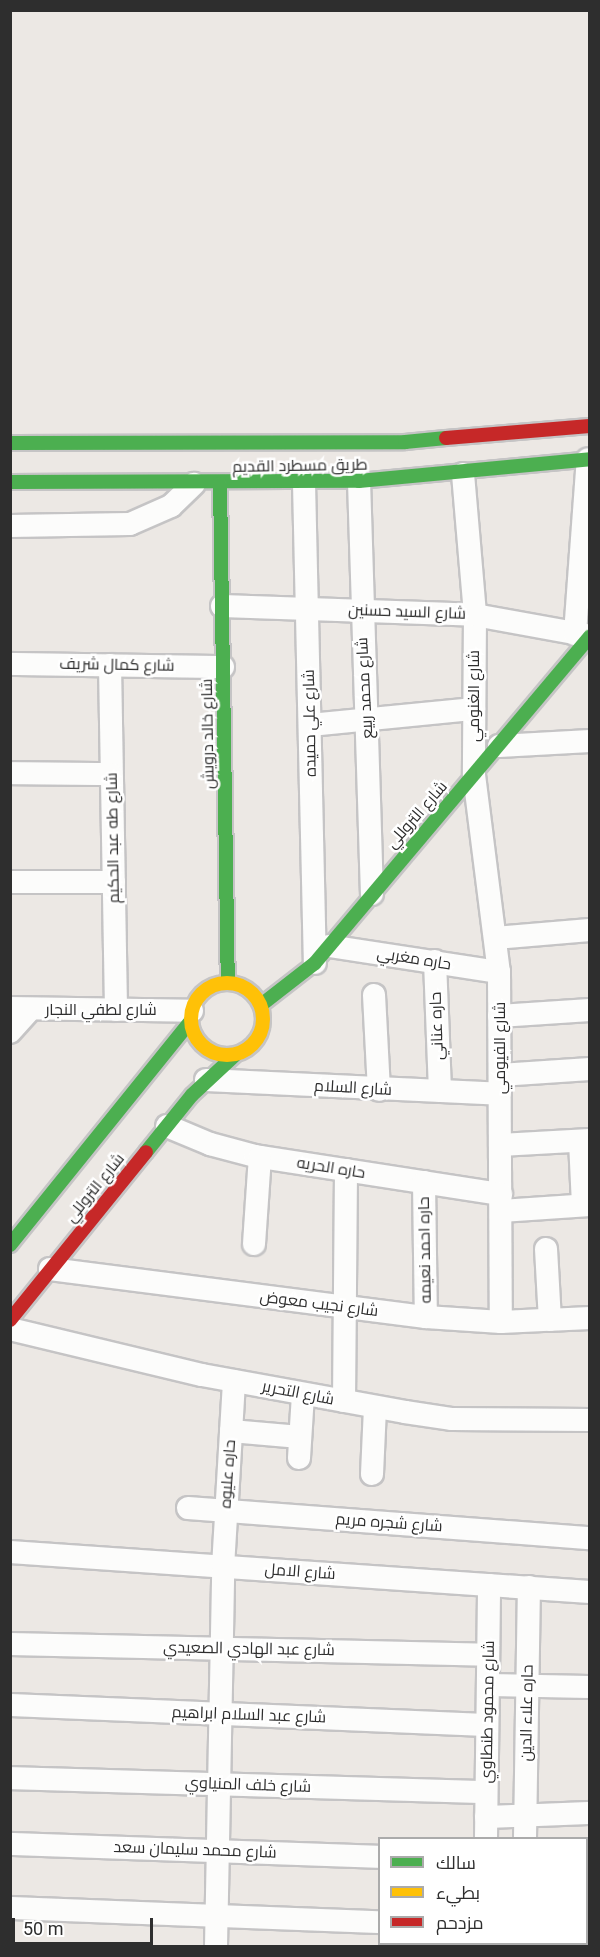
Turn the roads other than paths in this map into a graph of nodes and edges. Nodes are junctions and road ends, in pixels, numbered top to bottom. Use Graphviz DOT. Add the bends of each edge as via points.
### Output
graph roads {
  1 [pos="590,426"];
  2 [pos="10,443"];
  3 [pos="589,459"];
  4 [pos="463,474"];
  5 [pos="359,481"];
  6 [pos="10,483"];
  7 [pos="304,483"];
  8 [pos="194,484"];
  9 [pos="220,484"];
  10 [pos="10,526"];
  11 [pos="222,606"];
  12 [pos="308,608"];
  13 [pos="362,610"];
  14 [pos="475,615"];
  15 [pos="585,635"];
  16 [pos="581,657"];
  17 [pos="10,664"];
  18 [pos="110,665"];
  19 [pos="223,667"];
  20 [pos="474,709"];
  21 [pos="368,720"];
  22 [pos="310,725"];
  23 [pos="590,741"];
  24 [pos="499,746"];
  25 [pos="10,773"];
  26 [pos="111,774"];
  27 [pos="474,775"];
  28 [pos="10,882"];
  29 [pos="114,882"];
  30 [pos="372,894"];
  31 [pos="590,930"];
  32 [pos="495,938"];
  33 [pos="322,955"];
  34 [pos="435,961"];
  35 [pos="499,972"];
  36 [pos="228,983"];
  37 [pos="374,995"];
  38 [pos="261,1005"];
  39 [pos="20,1009"];
  40 [pos="116,1010"];
  41 [pos="590,1010"];
  42 [pos="191,1016"];
  43 [pos="500,1016"];
  44 [pos="10,1032"];
  45 [pos="235,1055"];
  46 [pos="590,1069"];
  47 [pos="206,1080"];
  48 [pos="500,1084"];
  49 [pos="379,1089"];
  50 [pos="440,1091"];
  51 [pos="167,1126"];
  52 [pos="585,1140"];
  53 [pos="500,1145"];
  54 [pos="260,1157"];
  55 [pos="345,1170"];
  56 [pos="424,1182"];
  57 [pos="501,1202"];
  58 [pos="586,1205"];
  59 [pos="254,1244"];
  60 [pos="10,1245"];
  61 [pos="546,1249"];
  62 [pos="50,1269"];
  63 [pos="343,1307"];
  64 [pos="426,1317"];
  65 [pos="590,1318"];
  66 [pos="10,1320"];
  67 [pos="550,1320"];
  68 [pos="501,1322"];
  69 [pos="10,1329"];
  70 [pos="234,1381"];
  71 [pos="303,1394"];
  72 [pos="344,1401"];
  73 [pos="375,1407"];
  74 [pos="590,1420"];
  75 [pos="231,1431"];
  76 [pos="372,1474"];
  77 [pos="188,1508"];
  78 [pos="225,1510"];
  79 [pos="590,1538"];
  80 [pos="10,1552"];
  81 [pos="223,1566"];
  82 [pos="489,1585"];
  83 [pos="529,1587"];
  84 [pos="590,1592"];
  85 [pos="10,1644"];
  86 [pos="221,1649"];
  87 [pos="488,1655"];
  88 [pos="489,1685"];
  89 [pos="528,1686"];
  90 [pos="590,1687"];
  91 [pos="10,1705"];
  92 [pos="220,1714"];
  93 [pos="488,1725"];
  94 [pos="10,1778"];
  95 [pos="219,1784"];
  96 [pos="486,1792"];
  97 [pos="590,1813"];
  98 [pos="526,1815"];
  99 [pos="486,1828"];
  100 [pos="525,1837"];
  101 [pos="10,1844"];
  102 [pos="217,1851"];
  103 [pos="378,1857"];
  104 [pos="10,1908"];
  105 [pos="216,1916"];
  106 [pos="378,1922"];
  107 [pos="216,1947"];
  1 -- 2 [label="street, طريق مسطرد القديم" via="405,442"];
  3 -- 4 [label="street, طريق مسطرد القديم"];
  3 -- 15 [label="street"];
  4 -- 5 [label="street, طريق مسطرد القديم"];
  4 -- 14 [label="street, شارع الغنومي"];
  5 -- 7 [label="street, طريق مسطرد القديم"];
  5 -- 13 [label="street, شارع محمد ربيع"];
  6 -- 8 [label="street, طريق مسطرد القديم"];
  7 -- 9 [label="street, طريق مسطرد القديم"];
  7 -- 12 [label="street, شارع علي حميده"];
  8 -- 9 [label="street, طريق مسطرد القديم"];
  8 -- 10 [label="street" via="171,506 130,524"];
  9 -- 11 [label="street, شارع خالد درويش"];
  11 -- 12 [label="street, شارع السيد حسنين"];
  11 -- 19 [label="street, شارع خالد درويش"];
  12 -- 13 [label="street, شارع السيد حسنين"];
  12 -- 22 [label="street, شارع علي حميده"];
  13 -- 14 [label="street, شارع السيد حسنين"];
  13 -- 21 [label="street, شارع محمد ربيع"];
  14 -- 15 [label="street, شارع السيد حسنين"];
  14 -- 20 [label="street, شارع الغنومي"];
  15 -- 16 [label="street, شارع التروللي"];
  16 -- 24 [label="street, شارع التروللي"];
  17 -- 18 [label="street, شارع كمال شريف"];
  18 -- 19 [label="street, شارع كمال شريف"];
  18 -- 26 [label="street, شارع طه عبد الحكيم"];
  19 -- 36 [label="street, شارع خالد درويش"];
  20 -- 21 [label="street"];
  20 -- 27 [label="street, شارع الغنومي"];
  21 -- 22 [label="street"];
  21 -- 30 [label="street, شارع محمد ربيع"];
  22 -- 33 [label="street, شارع علي حميده"];
  23 -- 24 [label="street"];
  24 -- 27 [label="street, شارع التروللي"];
  25 -- 26 [label="street"];
  26 -- 29 [label="street, شارع طه عبد الحكيم"];
  27 -- 30 [label="street, شارع التروللي"];
  27 -- 32 [label="street, شارع الفيومي"];
  28 -- 29 [label="street"];
  29 -- 40 [label="street, شارع طه عبد الحكيم"];
  30 -- 33 [label="street, شارع التروللي"];
  31 -- 32 [label="street"];
  32 -- 35 [label="street, شارع الفيومي"];
  33 -- 34 [label="street, حاره مغربي"];
  33 -- 38 [label="street, شارع التروللي"];
  34 -- 35 [label="street, حاره مغربي"];
  34 -- 50 [label="street, حاره عناني"];
  35 -- 43 [label="street, شارع الفيومي"];
  36 -- 38 [label="street" via="248,990"];
  36 -- 42 [label="street" via="205,990"];
  37 -- 49 [label="street"];
  38 -- 45 [label="street" via="263,1026 259,1036"];
  39 -- 40 [label="street, شارع لطفي النجار"];
  39 -- 44 [label="street"];
  40 -- 42 [label="street, شارع لطفي النجار"];
  41 -- 43 [label="street"];
  42 -- 45 [label="street" via="197,1041 224,1056"];
  42 -- 60 [label="street, شارع التروللي"];
  43 -- 48 [label="street, شارع الفيومي"];
  45 -- 47 [label="street, شارع التروللي"];
  46 -- 48 [label="street, شارع السلام"];
  47 -- 49 [label="street, شارع السلام"];
  47 -- 51 [label="street, شارع التروللي"];
  48 -- 50 [label="street, شارع السلام"];
  48 -- 53 [label="street, شارع الفيومي"];
  49 -- 50 [label="street, شارع السلام"];
  51 -- 54 [label="street, حاره الحريه" via="232,1152"];
  51 -- 62 [label="street, شارع التروللي"];
  52 -- 53 [label="street"];
  52 -- 58 [label="street"];
  53 -- 57 [label="street, شارع الفيومي"];
  54 -- 55 [label="street, حاره الحريه"];
  54 -- 59 [label="street"];
  55 -- 56 [label="street, حاره الحريه"];
  55 -- 63 [label="street"];
  56 -- 57 [label="street, حاره الحريه"];
  56 -- 64 [label="street, حاره احمد نعيمه"];
  57 -- 58 [label="street, حاره الحريه"];
  57 -- 68 [label="street, شارع الفيومي"];
  61 -- 67 [label="street"];
  62 -- 63 [label="street, شارع نجيب معوض"];
  62 -- 66 [label="street, شارع التروللي"];
  63 -- 64 [label="street, شارع نجيب معوض"];
  63 -- 72 [label="street"];
  64 -- 68 [label="street, شارع نجيب معوض"];
  65 -- 67 [label="street, شارع نجيب معوض"];
  67 -- 68 [label="street, شارع نجيب معوض"];
  69 -- 70 [label="street, شارع التحرير"];
  70 -- 71 [label="street, شارع التحرير"];
  70 -- 75 [label="street, حاره عليوه"];
  71 -- 72 [label="street, شارع التحرير"];
  71 -- 75 [label="street" via="299,1448"];
  72 -- 73 [label="street, شارع التحرير"];
  73 -- 74 [label="street, شارع التحرير" via="452,1419"];
  73 -- 76 [label="street"];
  75 -- 78 [label="street, حاره عليوه"];
  77 -- 78 [label="street, شارع شجره مريم"];
  78 -- 79 [label="street, شارع شجره مريم"];
  78 -- 81 [label="street, حاره عليوه"];
  80 -- 81 [label="street, شارع الامل"];
  81 -- 82 [label="street, شارع الامل"];
  81 -- 86 [label="street, حاره عليوه"];
  82 -- 83 [label="street, شارع الامل"];
  82 -- 87 [label="street, شارع محمود طنطاوي"];
  83 -- 84 [label="street, شارع الامل"];
  83 -- 89 [label="street, حاره علاء الدين"];
  85 -- 86 [label="street, شارع عبد الهادي الصعيدي"];
  86 -- 87 [label="street, شارع عبد الهادي الصعيدي"];
  86 -- 92 [label="street, حاره عليوه"];
  87 -- 88 [label="street, شارع محمود طنطاوي"];
  88 -- 89 [label="street"];
  88 -- 93 [label="street, شارع محمود طنطاوي"];
  89 -- 90 [label="street"];
  89 -- 98 [label="street, حاره علاء الدين"];
  91 -- 92 [label="street, شارع عبد السلام ابراهيم"];
  92 -- 93 [label="street, شارع عبد السلام ابراهيم"];
  92 -- 95 [label="street, حاره عليوه"];
  93 -- 96 [label="street, شارع محمود طنطاوي"];
  94 -- 95 [label="street, شارع خلف المنياوي"];
  95 -- 96 [label="street, شارع خلف المنياوي"];
  95 -- 102 [label="street, حاره عليوه"];
  96 -- 99 [label="street, شارع محمود طنطاوي"];
  97 -- 98 [label="street"];
  98 -- 99 [label="street"];
  98 -- 100 [label="street, حاره علاء الدين"];
  101 -- 102 [label="street, شارع محمد سليمان سعد"];
  102 -- 103 [label="street, شارع محمد سليمان سعد"];
  102 -- 105 [label="street, حاره عليوه"];
  104 -- 105 [label="street"];
  105 -- 106 [label="street"];
  105 -- 107 [label="street, حاره عليوه"];
}
